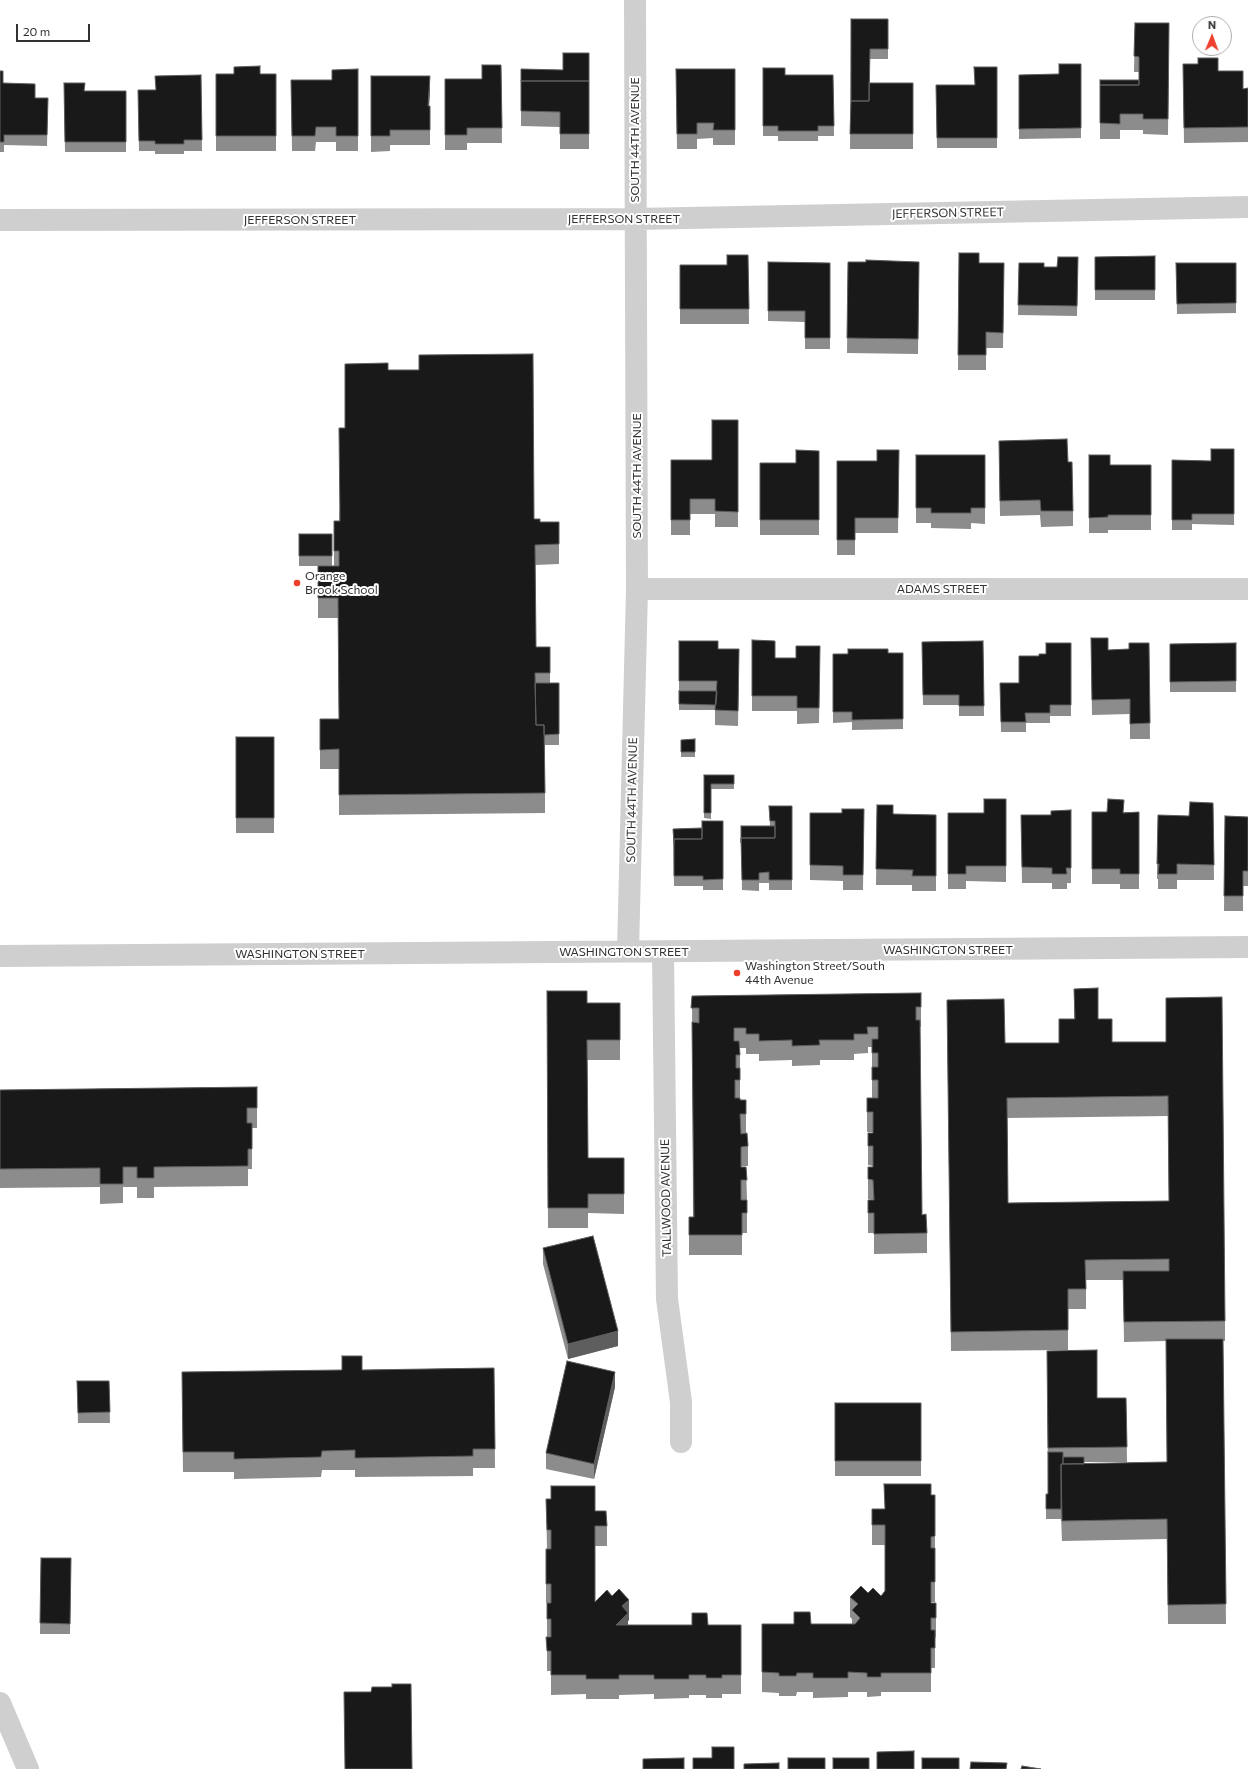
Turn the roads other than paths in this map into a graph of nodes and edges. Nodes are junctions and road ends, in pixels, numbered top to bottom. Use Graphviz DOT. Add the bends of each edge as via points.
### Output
graph roads {
  1 [pos="635,0"];
  2 [pos="1248,207"];
  3 [pos="636,219"];
  4 [pos="0,220"];
  5 [pos="637,589"];
  6 [pos="1248,589"];
  7 [pos="1248,947"];
  8 [pos="628,952"];
  9 [pos="663,952"];
  10 [pos="0,956"];
  11 [pos="681,1442"];
  12 [pos="0,1703"];
  13 [pos="28,1769"];
  1 -- 3 [label="street, SOUTH 44TH AVENUE"];
  2 -- 3 [label="street, JEFFERSON STREET"];
  3 -- 4 [label="street, JEFFERSON STREET"];
  3 -- 5 [label="street, SOUTH 44TH AVENUE"];
  5 -- 6 [label="street, ADAMS STREET"];
  5 -- 8 [label="street, SOUTH 44TH AVENUE"];
  7 -- 9 [label="street, WASHINGTON STREET"];
  8 -- 9 [label="street, WASHINGTON STREET"];
  8 -- 10 [label="street, WASHINGTON STREET"];
  9 -- 11 [label="street, TALLWOOD AVENUE" via="667,1299 681,1402"];
  12 -- 13 [label="street"];
}
